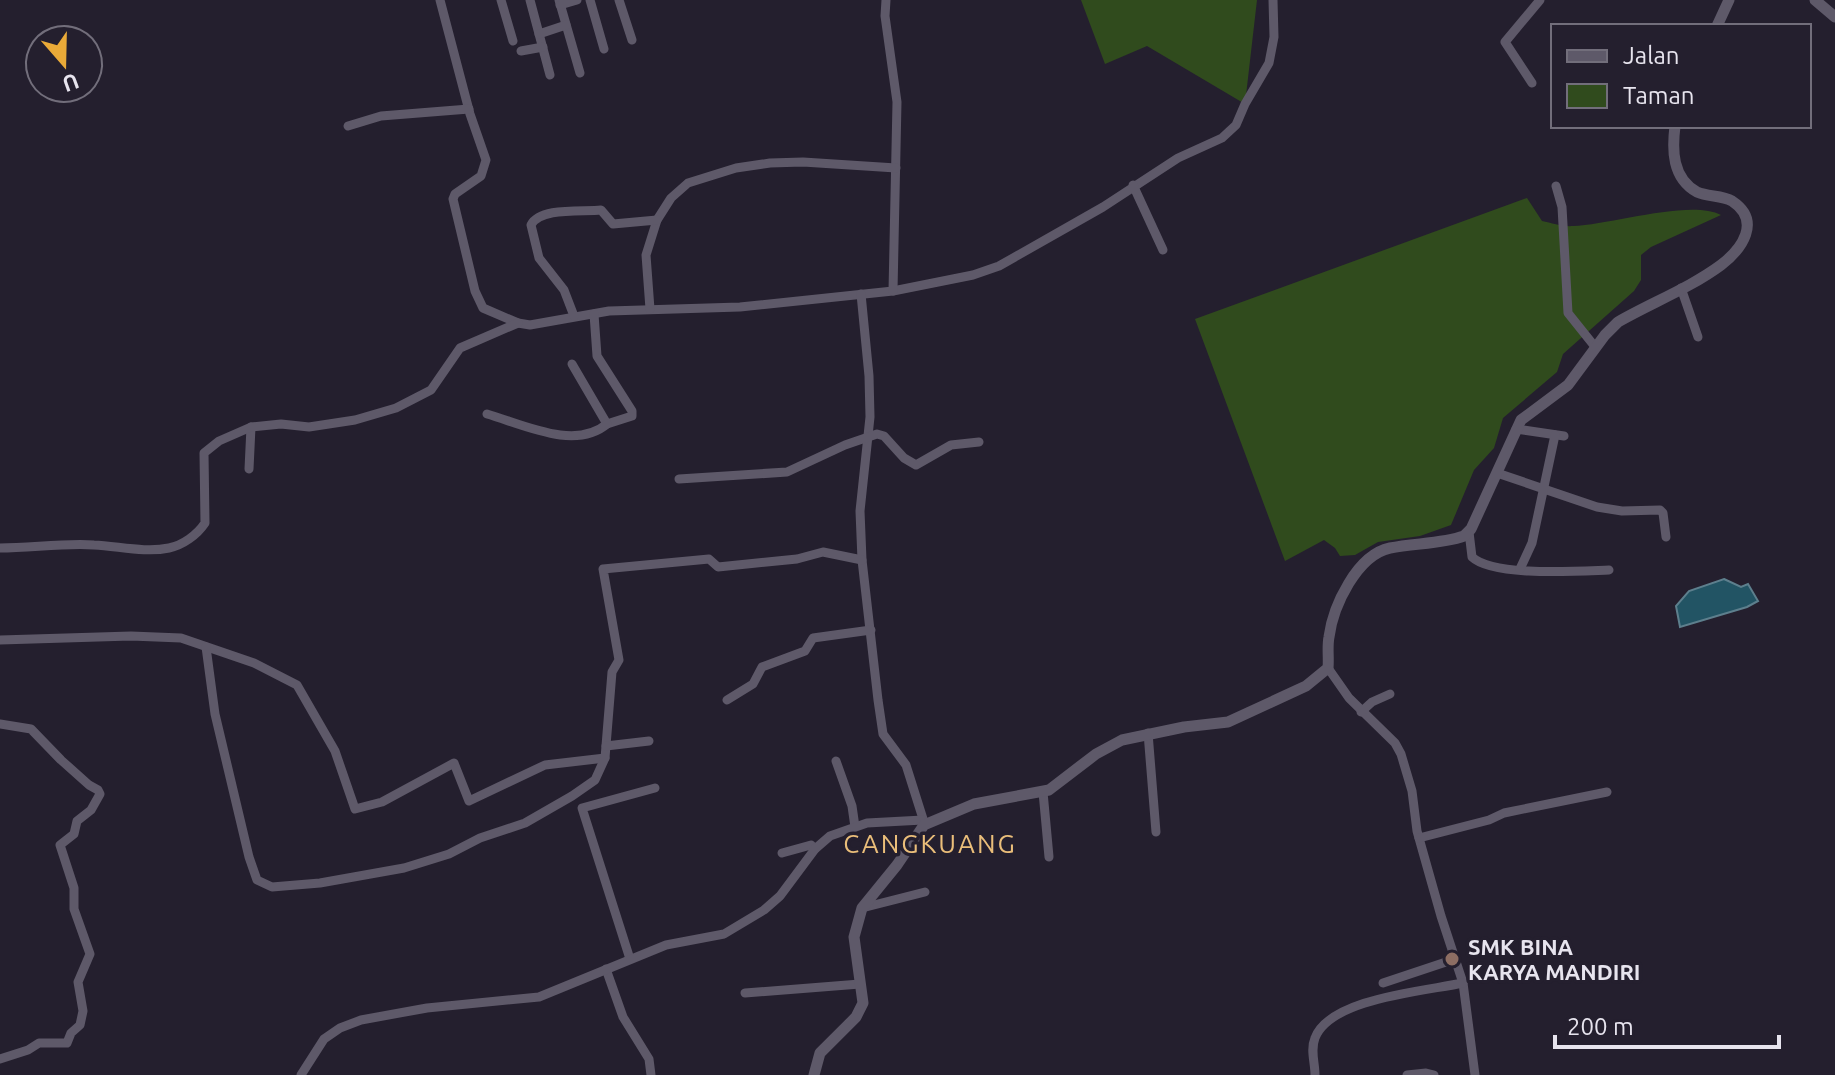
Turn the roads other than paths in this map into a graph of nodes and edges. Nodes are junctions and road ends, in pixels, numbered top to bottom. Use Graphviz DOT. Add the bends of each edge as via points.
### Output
graph roads {
  1 [pos="440,0"];
  2 [pos="501,0"];
  3 [pos="530,0"];
  4 [pos="577,0"];
  5 [pos="590,0"];
  6 [pos="619,0"];
  7 [pos="886,0"];
  8 [pos="1273,0"];
  9 [pos="1540,0"];
  10 [pos="1729,0"];
  11 [pos="1815,0"];
  12 [pos="560,2"];
  13 [pos="1835,17"];
  14 [pos="1718,24"];
  15 [pos="566,25"];
  16 [pos="539,34"];
  17 [pos="632,40"];
  18 [pos="513,41"];
  19 [pos="543,47"];
  20 [pos="604,49"];
  21 [pos="521,51"];
  22 [pos="580,73"];
  23 [pos="550,75"];
  24 [pos="1532,83"];
  25 [pos="469,109"];
  26 [pos="348,126"];
  27 [pos="1675,128"];
  28 [pos="896,168"];
  29 [pos="1133,185"];
  30 [pos="1556,186"];
  31 [pos="657,220"];
  32 [pos="1163,250"];
  33 [pos="1681,288"];
  34 [pos="893,291"];
  35 [pos="861,294"];
  36 [pos="650,309"];
  37 [pos="594,314"];
  38 [pos="574,316"];
  39 [pos="518,323"];
  40 [pos="1698,337"];
  41 [pos="1596,348"];
  42 [pos="572,364"];
  43 [pos="487,414"];
  44 [pos="607,424"];
  45 [pos="251,427"];
  46 [pos="1516,429"];
  47 [pos="866,437"];
  48 [pos="979,442"];
  49 [pos="249,469"];
  50 [pos="1497,473"];
  51 [pos="679,479"];
  52 [pos="1543,487"];
  53 [pos="1469,532"];
  54 [pos="1666,537"];
  55 [pos="0,548"];
  56 [pos="862,560"];
  57 [pos="1520,569"];
  58 [pos="1609,570"];
  59 [pos="871,630"];
  60 [pos="0,640"];
  61 [pos="206,647"];
  62 [pos="1328,668"];
  63 [pos="1390,694"];
  64 [pos="727,700"];
  65 [pos="1361,712"];
  66 [pos="0,724"];
  67 [pos="1148,733"];
  68 [pos="649,741"];
  69 [pos="606,746"];
  70 [pos="605,758"];
  71 [pos="836,761"];
  72 [pos="655,788"];
  73 [pos="1043,792"];
  74 [pos="1607,792"];
  75 [pos="924,823"];
  76 [pos="855,827"];
  77 [pos="1156,832"];
  78 [pos="1419,838"];
  79 [pos="815,849"];
  80 [pos="782,853"];
  81 [pos="1049,857"];
  82 [pos="925,892"];
  83 [pos="862,908"];
  84 [pos="630,959"];
  85 [pos="1455,959"];
  86 [pos="606,969"];
  87 [pos="1383,983"];
  88 [pos="1463,983"];
  89 [pos="860,984"];
  90 [pos="745,993"];
  91 [pos="0,1059"];
  92 [pos="301,1075"];
  93 [pos="651,1075"];
  94 [pos="814,1075"];
  95 [pos="1315,1075"];
  96 [pos="1407,1075"];
  97 [pos="1434,1075"];
  98 [pos="1475,1075"];
  1 -- 25 [label="street"];
  2 -- 18 [label="street"];
  3 -- 16 [label="street"];
  4 -- 12 [label="street"];
  5 -- 20 [label="street"];
  6 -- 17 [label="street"];
  7 -- 28 [label="street" via="897,102"];
  8 -- 29 [label="street" via="1269,63 1236,125 1222,138"];
  9 -- 24 [label="street" via="1505,42"];
  10 -- 14 [label="street"];
  11 -- 13 [label="street"];
  12 -- 15 [label="street"];
  15 -- 16 [label="street"];
  15 -- 22 [label="street"];
  16 -- 19 [label="street"];
  19 -- 21 [label="street"];
  19 -- 23 [label="street"];
  25 -- 26 [label="street" via="381,116"];
  25 -- 39 [label="street" via="486,166 453,202 481,305"];
  27 -- 33 [label="street" via="1677,170 1697,192 1730,200 1745,213 1748,225 1747,236 1720,266"];
  28 -- 31 [label="street" via="803,162 736,168 688,183"];
  28 -- 34 [label="street"];
  29 -- 32 [label="street"];
  29 -- 34 [label="street" via="999,266"];
  30 -- 41 [label="street" via="1563,215 1568,313"];
  31 -- 36 [label="street" via="646,255"];
  31 -- 38 [label="street" via="613,224 601,210 554,212 532,220 539,258 564,290"];
  33 -- 40 [label="street"];
  33 -- 41 [label="street" via="1618,322"];
  34 -- 35 [label="street"];
  35 -- 36 [label="street" via="740,307"];
  35 -- 47 [label="street" via="869,376"];
  36 -- 37 [label="street"];
  37 -- 38 [label="street"];
  37 -- 44 [label="street" via="597,356 633,413"];
  38 -- 39 [label="street"];
  39 -- 45 [label="street" via="460,348 431,390 396,408 309,427"];
  41 -- 46 [label="street" via="1568,385"];
  42 -- 44 [label="street"];
  43 -- 44 [label="street" via="575,436 594,434"];
  45 -- 49 [label="street"];
  45 -- 55 [label="street" via="204,453 205,523 179,544 150,549"];
  46 -- 50 [label="street"];
  46 -- 52 [label="street" via="1559,436"];
  47 -- 48 [label="street" via="884,436 916,465 951,445"];
  47 -- 51 [label="street" via="787,472"];
  47 -- 56 [label="street"];
  50 -- 52 [label="street"];
  50 -- 53 [label="street"];
  52 -- 54 [label="street" via="1608,510 1660,510"];
  52 -- 57 [label="street" via="1532,543"];
  53 -- 57 [label="street" via="1475,561"];
  53 -- 62 [label="street" via="1370,556 1334,616"];
  56 -- 59 [label="street"];
  56 -- 69 [label="street" via="823,552 718,567 709,559 603,569 619,654 612,672"];
  57 -- 58 [label="street"];
  59 -- 64 [label="street" via="813,638 805,651 762,667 753,684"];
  59 -- 75 [label="street" via="883,734 906,765"];
  60 -- 61 [label="street" via="131,636 181,638"];
  61 -- 70 [label="street" via="297,685 335,751 355,809 382,802 454,763 469,801 545,765"];
  61 -- 70 [label="street" via="210,693 249,857 257,880 272,887 404,868 449,854 525,823 572,796 595,780"];
  62 -- 65 [label="street"];
  62 -- 67 [label="street" via="1306,686 1228,722"];
  63 -- 65 [label="street"];
  65 -- 78 [label="street" via="1399,749"];
  66 -- 91 [label="street" via="31,729 100,794 77,821 74,834 60,845 90,954 78,982 80,1025 67,1043 39,1043"];
  67 -- 73 [label="street" via="1096,754"];
  67 -- 77 [label="street"];
  68 -- 69 [label="street"];
  69 -- 70 [label="street"];
  71 -- 76 [label="street"];
  72 -- 84 [label="street" via="582,808"];
  73 -- 75 [label="street" via="974,804"];
  73 -- 81 [label="street"];
  74 -- 78 [label="street" via="1504,813"];
  75 -- 76 [label="street"];
  75 -- 83 [label="street"];
  76 -- 79 [label="street" via="830,836"];
  78 -- 85 [label="street"];
  79 -- 80 [label="street" via="811,845"];
  79 -- 84 [label="street" via="780,896 724,934 666,945"];
  82 -- 83 [label="street"];
  83 -- 89 [label="street" via="854,937"];
  84 -- 86 [label="street"];
  85 -- 87 [label="street"];
  85 -- 88 [label="street"];
  86 -- 92 [label="street" via="539,997 361,1020 324,1039"];
  86 -- 93 [label="street" via="623,1017 649,1059"];
  88 -- 95 [label="street" via="1361,1004 1327,1021 1313,1040"];
  88 -- 98 [label="street"];
  89 -- 90 [label="street"];
  89 -- 94 [label="street" via="860,1011 820,1053"];
  96 -- 97 [label="street"];
}
